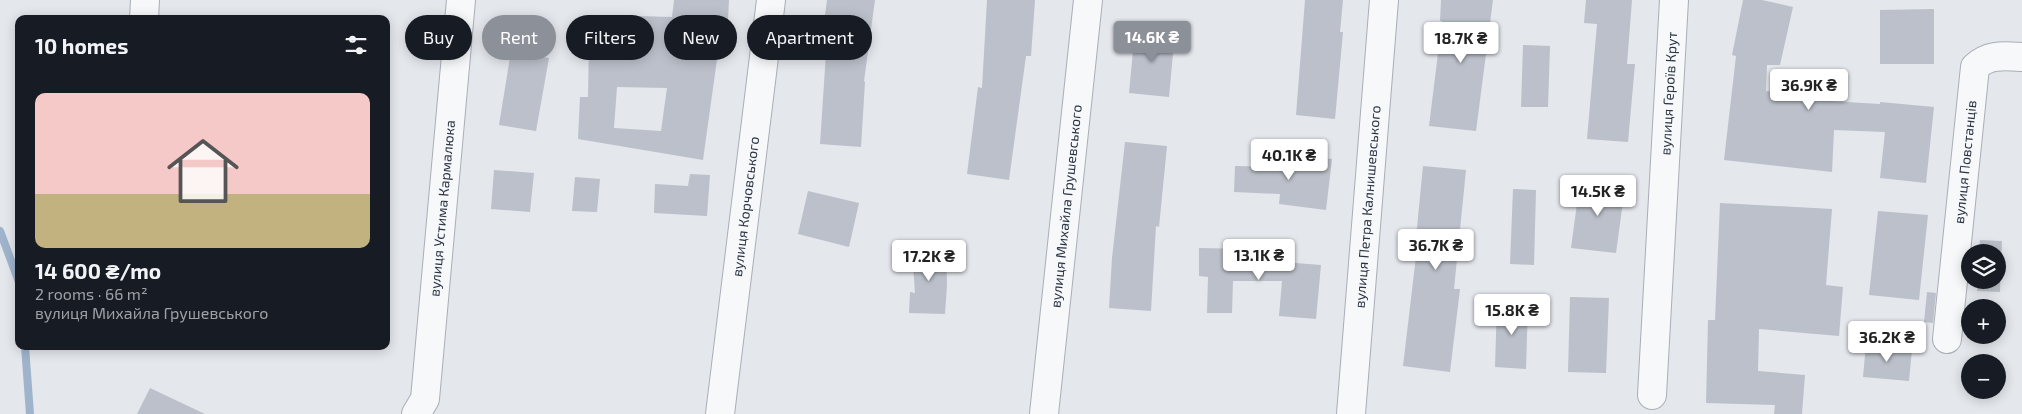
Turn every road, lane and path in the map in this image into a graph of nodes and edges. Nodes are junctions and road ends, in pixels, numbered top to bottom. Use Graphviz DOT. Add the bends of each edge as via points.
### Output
graph roads {
  1 [pos="145,0"];
  2 [pos="461,0"];
  3 [pos="771,0"];
  4 [pos="1088,0"];
  5 [pos="1384,0"];
  6 [pos="1674,0"];
  7 [pos="144,15"];
  8 [pos="2022,58"];
  9 [pos="1947,338"];
  10 [pos="1652,395"];
  11 [pos="416,414"];
  12 [pos="720,414"];
  13 [pos="1044,414"];
  14 [pos="1351,414"];
  1 -- 7 [label="street"];
  2 -- 11 [label="street, вулиця Устима Кармалюка" via="425,399"];
  3 -- 12 [label="street, вулиця Корчовського"];
  4 -- 13 [label="street, вулиця Михайла Грушевського"];
  5 -- 14 [label="street, вулиця Петра Калнишевського"];
  6 -- 10 [label="street, вулиця Героїв Крут"];
  8 -- 9 [label="street, вулиця Повстанців" via="1997,55 1975,67"];
}
